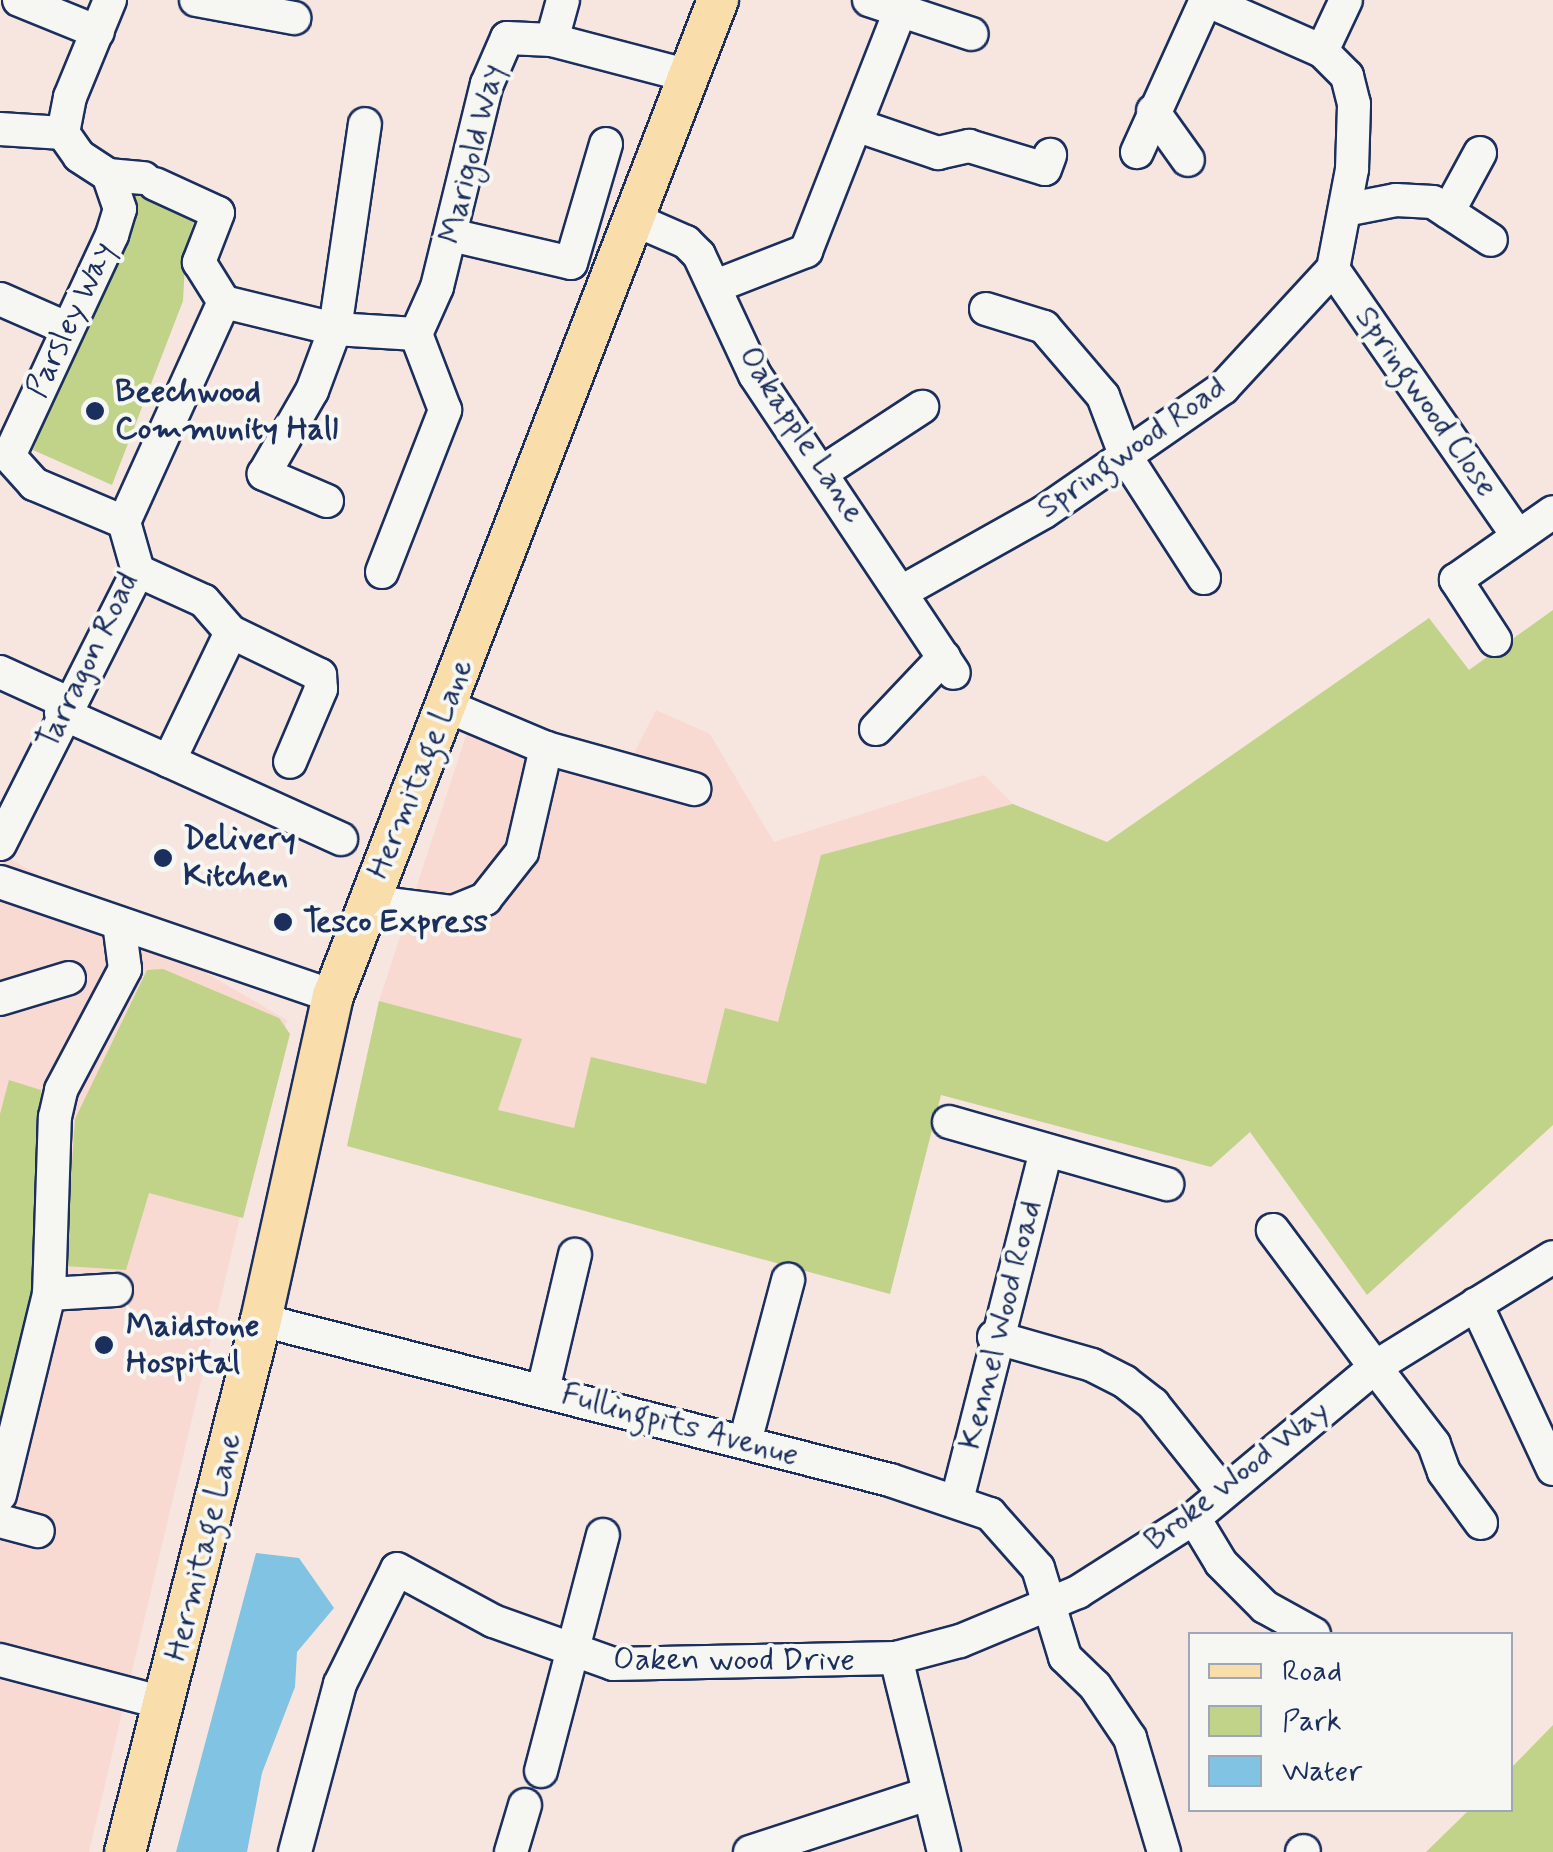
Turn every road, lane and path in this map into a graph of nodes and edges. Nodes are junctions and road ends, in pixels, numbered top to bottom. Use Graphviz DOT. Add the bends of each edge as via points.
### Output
graph roads {
  1 [pos="20,0"];
  2 [pos="110,0"];
  3 [pos="196,0"];
  4 [pos="563,0"];
  5 [pos="718,0"];
  6 [pos="869,0"];
  7 [pos="1206,0"];
  8 [pos="1346,0"];
  9 [pos="900,12"];
  10 [pos="294,18"];
  11 [pos="98,32"];
  12 [pos="972,34"];
  13 [pos="552,40"];
  14 [pos="1322,51"];
  15 [pos="690,76"];
  16 [pos="1153,111"];
  17 [pos="365,124"];
  18 [pos="856,125"];
  19 [pos="0,130"];
  20 [pos="63,133"];
  21 [pos="606,144"];
  22 [pos="1137,152"];
  23 [pos="1480,152"];
  24 [pos="1050,155"];
  25 [pos="1188,160"];
  26 [pos="108,176"];
  27 [pos="1344,210"];
  28 [pos="1448,212"];
  29 [pos="633,219"];
  30 [pos="452,235"];
  31 [pos="1491,240"];
  32 [pos="1333,269"];
  33 [pos="716,286"];
  34 [pos="0,299"];
  35 [pos="224,302"];
  36 [pos="986,309"];
  37 [pos="66,328"];
  38 [pos="335,329"];
  39 [pos="416,334"];
  40 [pos="922,407"];
  41 [pos="4,457"];
  42 [pos="1126,457"];
  43 [pos="822,473"];
  44 [pos="327,502"];
  45 [pos="1553,512"];
  46 [pos="124,522"];
  47 [pos="1517,535"];
  48 [pos="138,572"];
  49 [pos="382,572"];
  50 [pos="1204,578"];
  51 [pos="904,590"];
  52 [pos="231,632"];
  53 [pos="1495,640"];
  54 [pos="0,672"];
  55 [pos="64,707"];
  56 [pos="448,707"];
  57 [pos="876,729"];
  58 [pos="546,748"];
  59 [pos="169,761"];
  60 [pos="290,762"];
  61 [pos="694,790"];
  62 [pos="342,838"];
  63 [pos="0,844"];
  64 [pos="0,882"];
  65 [pos="367,901"];
  66 [pos="120,923"];
  67 [pos="69,978"];
  68 [pos="333,996"];
  69 [pos="0,999"];
  70 [pos="949,1122"];
  71 [pos="1046,1150"];
  72 [pos="1167,1184"];
  73 [pos="1273,1230"];
  74 [pos="575,1255"];
  75 [pos="1553,1257"];
  76 [pos="788,1280"];
  77 [pos="116,1290"];
  78 [pos="49,1294"];
  79 [pos="1476,1304"];
  80 [pos="261,1320"];
  81 [pos="994,1337"];
  82 [pos="1370,1371"];
  83 [pos="543,1390"];
  84 [pos="745,1442"];
  85 [pos="1553,1469"];
  86 [pos="1223,1492"];
  87 [pos="0,1495"];
  88 [pos="957,1500"];
  89 [pos="1194,1518"];
  90 [pos="0,1521"];
  91 [pos="1481,1523"];
  92 [pos="38,1531"];
  93 [pos="603,1535"];
  94 [pos="1053,1601"];
  95 [pos="1310,1632"];
  96 [pos="572,1654"];
  97 [pos="896,1658"];
  98 [pos="0,1660"];
  99 [pos="164,1703"];
  100 [pos="541,1771"];
  101 [pos="927,1794"];
  102 [pos="525,1806"];
  103 [pos="125,1852"];
  104 [pos="295,1852"];
  105 [pos="511,1852"];
  106 [pos="750,1852"];
  107 [pos="944,1852"];
  108 [pos="1164,1852"];
  1 -- 11 [label="street"];
  2 -- 11 [label="street"];
  3 -- 10 [label="street"];
  4 -- 13 [label="street"];
  5 -- 15 [label="main road, Hermitage Lane"];
  6 -- 9 [label="street"];
  7 -- 14 [label="street"];
  7 -- 16 [label="street"];
  8 -- 14 [label="street"];
  9 -- 12 [label="street"];
  9 -- 18 [label="street"];
  11 -- 20 [label="street"];
  13 -- 15 [label="street, Marigold Way"];
  13 -- 30 [label="street, Marigold Way" via="506,38 498,49"];
  14 -- 27 [label="street" via="1347,76 1354,104"];
  15 -- 29 [label="main road, Hermitage Lane"];
  16 -- 22 [label="street"];
  16 -- 25 [label="street"];
  17 -- 38 [label="street"];
  18 -- 24 [label="street" via="938,153 969,146 1045,169"];
  18 -- 33 [label="street" via="806,251"];
  19 -- 20 [label="street"];
  20 -- 26 [label="street"];
  21 -- 30 [label="street" via="571,262"];
  23 -- 28 [label="street"];
  26 -- 35 [label="street" via="149,181 218,213 199,262"];
  26 -- 37 [label="street, Parsley Way" via="120,209"];
  27 -- 28 [label="street" via="1396,200 1433,202"];
  27 -- 32 [label="street"];
  28 -- 31 [label="street"];
  29 -- 33 [label="street, Oakapple Lane" via="686,242"];
  29 -- 56 [label="main road, Hermitage Lane"];
  30 -- 39 [label="street, Marigold Way"];
  32 -- 42 [label="street, Springwood Road" via="1223,388"];
  32 -- 47 [label="street, Springwood Close"];
  33 -- 43 [label="street, Oakapple Lane" via="755,375"];
  34 -- 37 [label="street"];
  35 -- 38 [label="street"];
  35 -- 46 [label="street, Tarragon Road"];
  36 -- 42 [label="street" via="1044,327 1103,396"];
  37 -- 41 [label="street, Parsley Way"];
  38 -- 39 [label="street"];
  38 -- 44 [label="street" via="312,392 264,474"];
  39 -- 49 [label="street" via="446,410"];
  40 -- 43 [label="street"];
  41 -- 46 [label="street" via="34,484"];
  42 -- 50 [label="street"];
  42 -- 51 [label="street, Springwood Road" via="1044,512"];
  43 -- 51 [label="street, Oakapple Lane"];
  45 -- 47 [label="street"];
  46 -- 48 [label="street, Tarragon Road"];
  47 -- 53 [label="street" via="1456,580"];
  48 -- 52 [label="street" via="204,602"];
  48 -- 55 [label="street, Tarragon Road"];
  51 -- 57 [label="street, Oakapple Lane" via="949,665"];
  52 -- 59 [label="street"];
  52 -- 60 [label="street" via="320,675 321,688"];
  54 -- 55 [label="street"];
  55 -- 59 [label="street"];
  55 -- 63 [label="street, Tarragon Road"];
  56 -- 58 [label="street"];
  56 -- 65 [label="main road, Hermitage Lane"];
  58 -- 61 [label="street"];
  58 -- 65 [label="street" via="522,852 484,899 453,912"];
  59 -- 62 [label="street"];
  64 -- 66 [label="street"];
  65 -- 68 [label="main road, Hermitage Lane"];
  66 -- 68 [label="street"];
  66 -- 78 [label="street" via="125,969 61,1090 55,1117"];
  67 -- 69 [label="street"];
  68 -- 80 [label="main road, Hermitage Lane"];
  70 -- 71 [label="street"];
  71 -- 72 [label="street"];
  71 -- 81 [label="street, Kennel Wood Road"];
  73 -- 82 [label="street"];
  74 -- 83 [label="street"];
  75 -- 79 [label="street, Broke Wood Way"];
  76 -- 84 [label="street"];
  77 -- 78 [label="street"];
  78 -- 87 [label="street"];
  79 -- 82 [label="street, Broke Wood Way"];
  79 -- 85 [label="street"];
  80 -- 83 [label="street, Fullingpits Avenue"];
  80 -- 99 [label="main road, Hermitage Lane"];
  81 -- 86 [label="street" via="1092,1365 1125,1382 1152,1404"];
  81 -- 88 [label="street, Kennel Wood Road"];
  82 -- 86 [label="street, Broke Wood Way"];
  82 -- 91 [label="street" via="1434,1444 1444,1472"];
  83 -- 84 [label="street, Fullingpits Avenue"];
  84 -- 88 [label="street, Fullingpits Avenue"];
  86 -- 89 [label="street, Broke Wood Way"];
  88 -- 94 [label="street, Fullingpits Avenue" via="990,1514 1018,1538"];
  89 -- 94 [label="street, Broke Wood Way"];
  89 -- 95 [label="street" via="1222,1563 1265,1608"];
  90 -- 92 [label="street"];
  93 -- 96 [label="street"];
  94 -- 97 [label="street, Oaken wood Drive" via="960,1641"];
  94 -- 108 [label="street, Fullingpits Avenue" via="1065,1657 1095,1686 1130,1738"];
  96 -- 97 [label="street, Oaken wood Drive" via="613,1664"];
  96 -- 100 [label="street"];
  96 -- 104 [label="street, Oaken wood Drive" via="397,1569 340,1684"];
  97 -- 101 [label="street"];
  98 -- 99 [label="street"];
  99 -- 103 [label="main road, Hermitage Lane"];
  101 -- 106 [label="street"];
  101 -- 107 [label="street"];
  102 -- 105 [label="street"];
}
